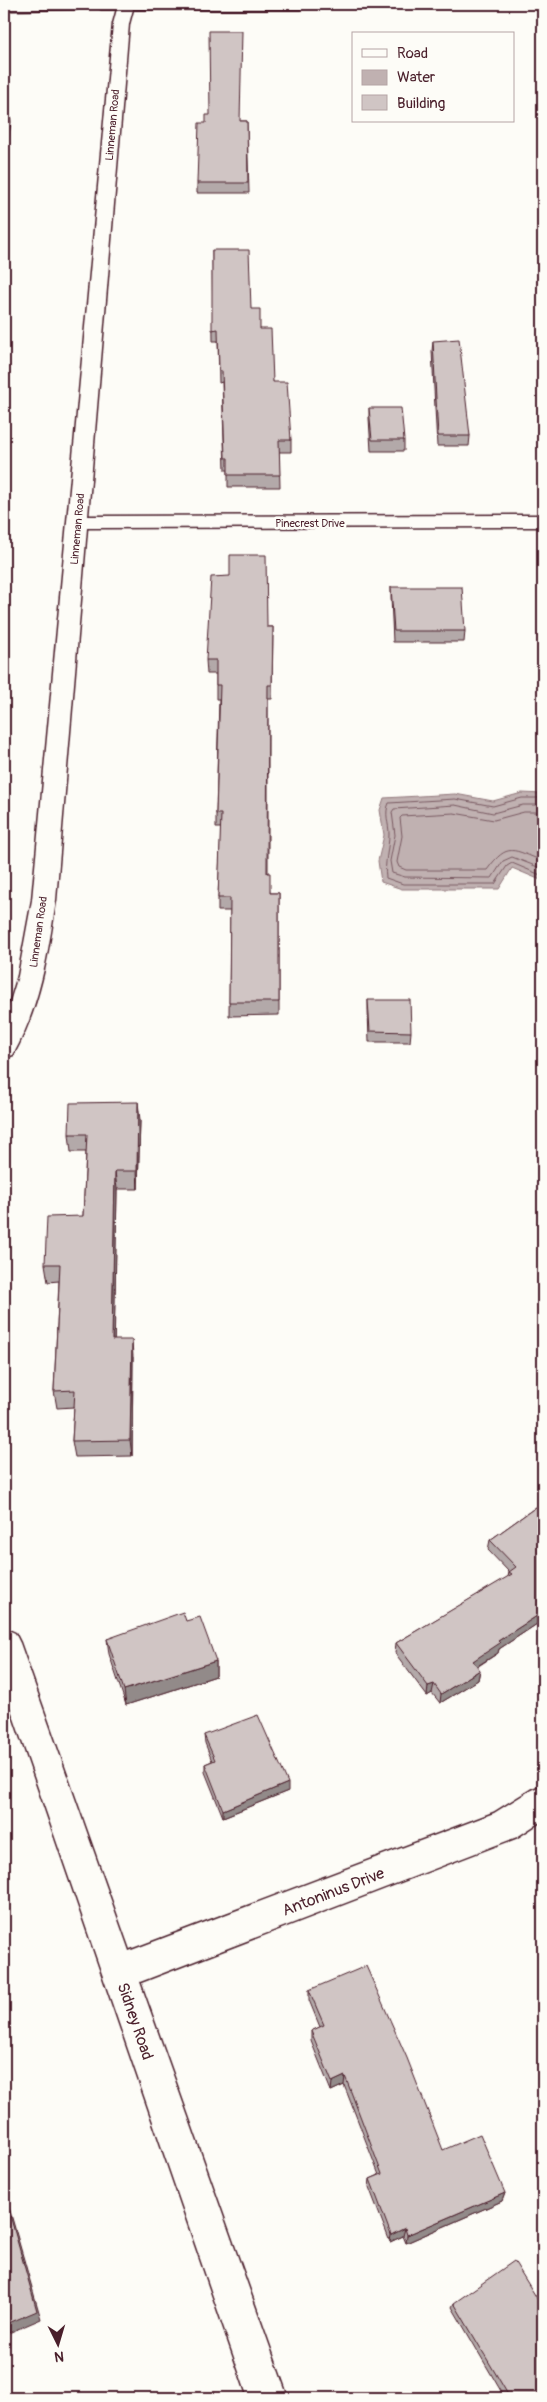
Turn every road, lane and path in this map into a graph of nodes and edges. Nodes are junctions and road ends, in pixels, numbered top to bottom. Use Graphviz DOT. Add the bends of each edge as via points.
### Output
graph roads {
  1 [pos="4,4"];
  2 [pos="77,4"];
  3 [pos="101,4"];
  4 [pos="126,4"];
  5 [pos="300,4"];
  6 [pos="77,522"];
  7 [pos="543,522"];
  8 [pos="4,1048"];
  9 [pos="4,1643"];
  10 [pos="543,1801"];
  11 [pos="119,1973"];
  12 [pos="268,2398"];
  1 -- 2 [label="street"];
  3 -- 4 [label="street"];
  4 -- 5 [label="street"];
  4 -- 6 [label="street, Linneman Road" via="121,24"];
  6 -- 7 [label="street, Pinecrest Drive"];
  6 -- 8 [label="street, Linneman Road" via="44,900 31,983 17,1025"];
  9 -- 11 [label="street, Sidney Road"];
  10 -- 11 [label="street, Antoninus Drive" via="505,1825"];
  11 -- 12 [label="street, Sidney Road"];
}
